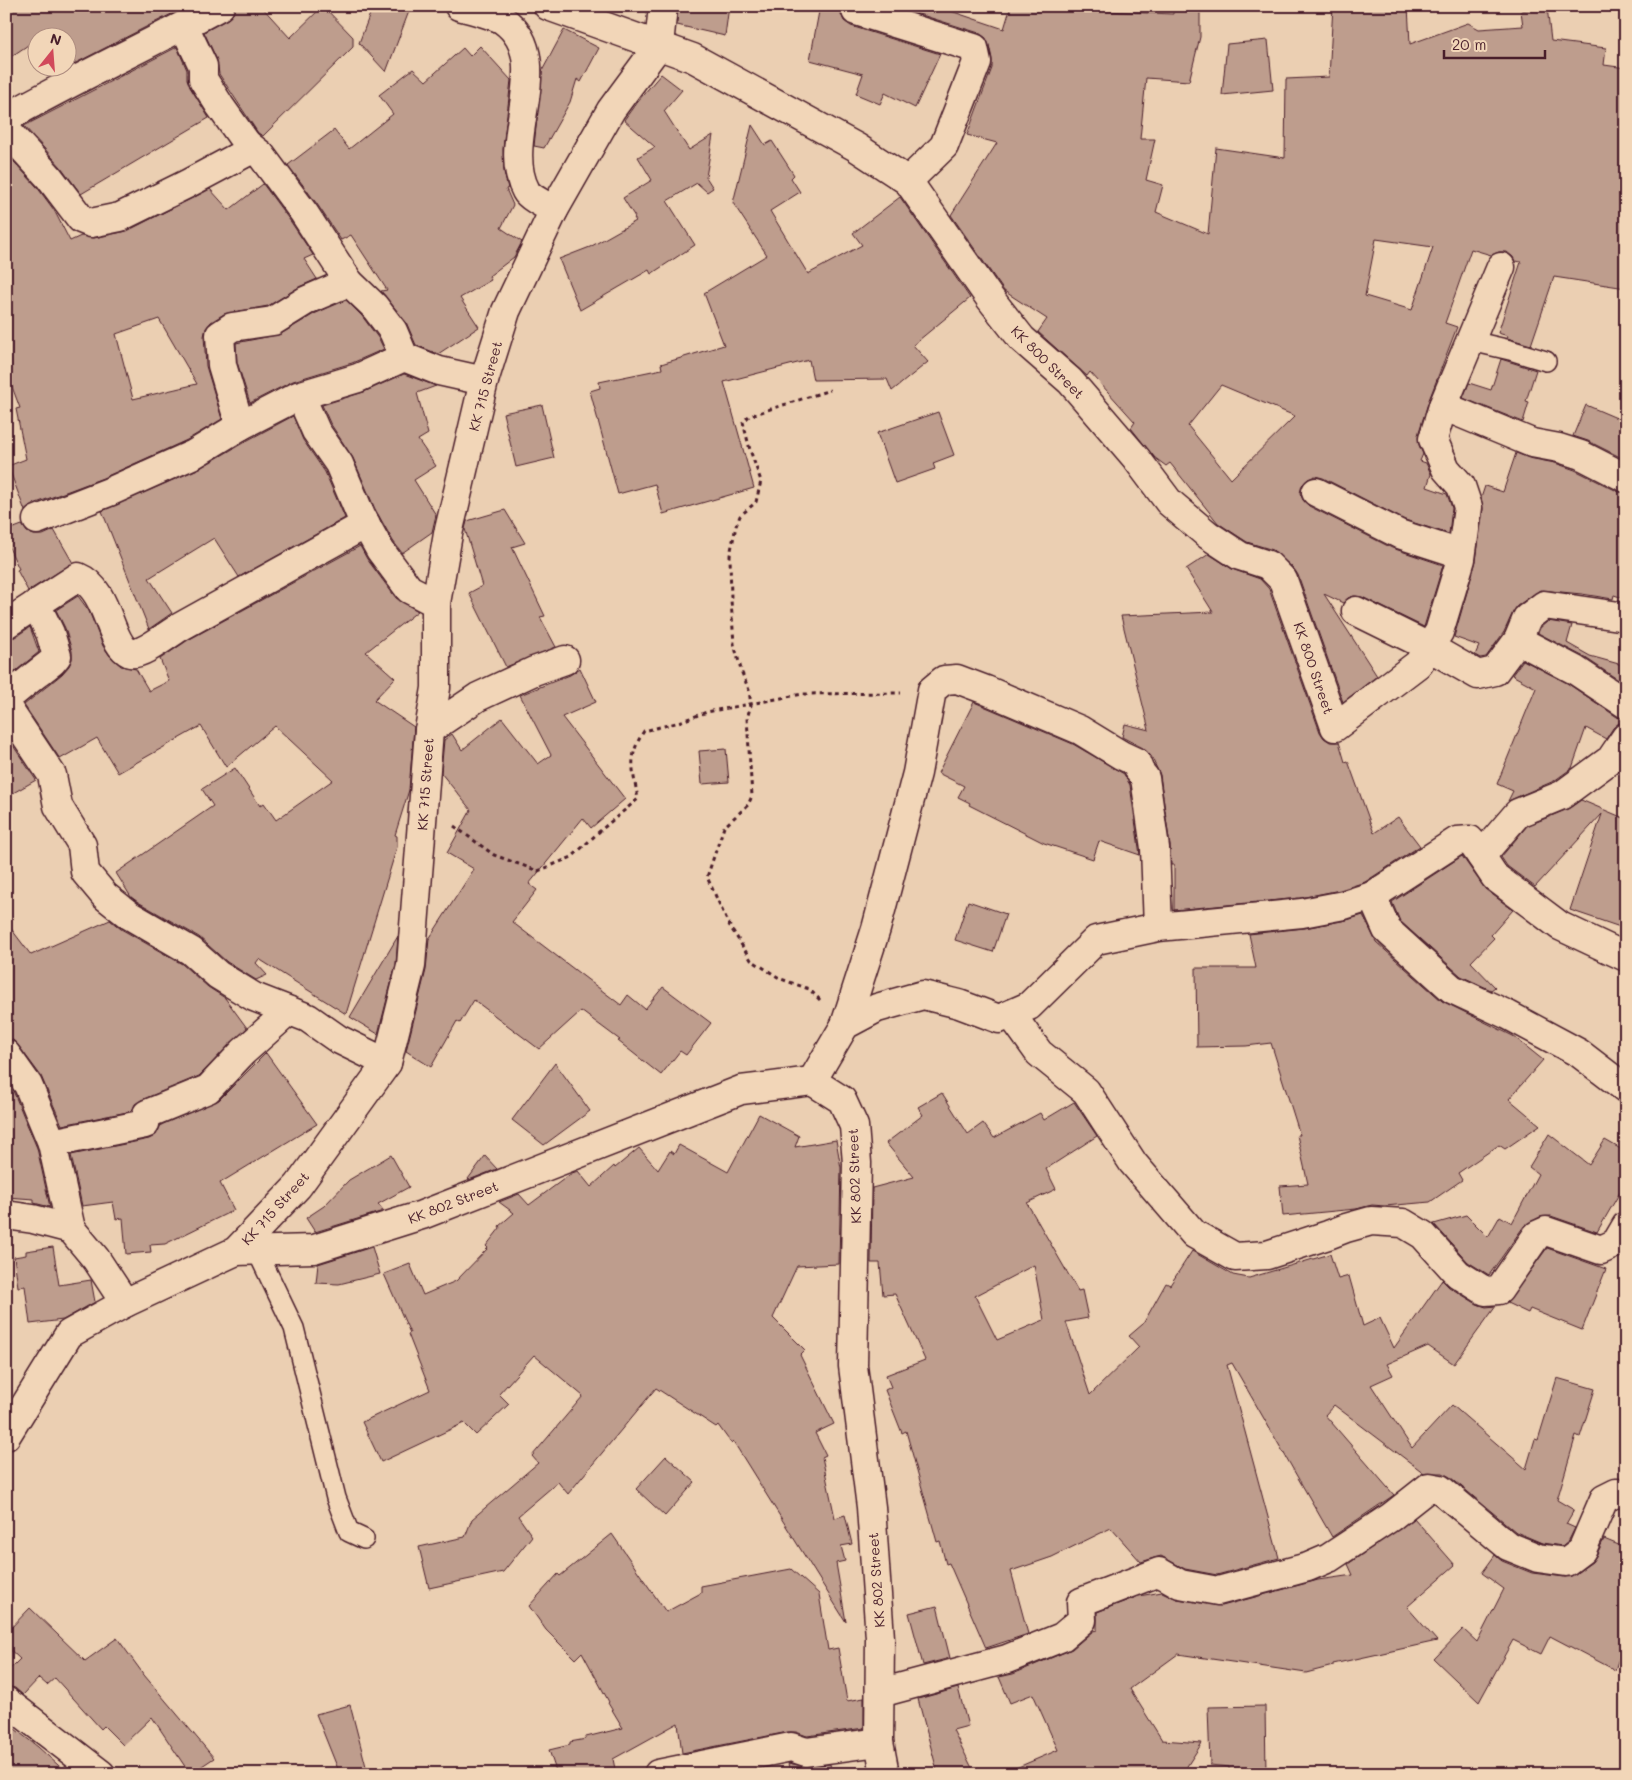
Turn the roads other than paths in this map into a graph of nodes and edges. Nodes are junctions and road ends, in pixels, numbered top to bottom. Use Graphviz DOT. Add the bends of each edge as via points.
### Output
graph roads {
  1 [pos="220,6"];
  2 [pos="459,6"];
  3 [pos="548,6"];
  4 [pos="663,6"];
  5 [pos="855,6"];
  6 [pos="184,26"];
  7 [pos="659,45"];
  8 [pos="6,118"];
  9 [pos="6,130"];
  10 [pos="247,144"];
  11 [pos="908,181"];
  12 [pos="554,210"];
  13 [pos="1501,267"];
  14 [pos="349,282"];
  15 [pos="1471,341"];
  16 [pos="404,356"];
  17 [pos="1546,361"];
  18 [pos="484,381"];
  19 [pos="298,396"];
  20 [pos="1443,406"];
  21 [pos="240,426"];
  22 [pos="1626,478"];
  23 [pos="1316,492"];
  24 [pos="36,520"];
  25 [pos="366,524"];
  26 [pos="1461,554"];
  27 [pos="436,603"];
  28 [pos="36,604"];
  29 [pos="1356,611"];
  30 [pos="1626,617"];
  31 [pos="6,624"];
  32 [pos="1518,640"];
  33 [pos="1429,647"];
  34 [pos="565,660"];
  35 [pos="6,699"];
  36 [pos="1626,704"];
  37 [pos="6,706"];
  38 [pos="429,730"];
  39 [pos="1626,738"];
  40 [pos="1481,856"];
  41 [pos="1372,896"];
  42 [pos="1158,927"];
  43 [pos="1626,957"];
  44 [pos="289,1011"];
  45 [pos="1011,1014"];
  46 [pos="844,1025"];
  47 [pos="6,1054"];
  48 [pos="387,1062"];
  49 [pos="812,1081"];
  50 [pos="1626,1089"];
  51 [pos="52,1142"];
  52 [pos="6,1215"];
  53 [pos="1626,1226"];
  54 [pos="71,1229"];
  55 [pos="246,1251"];
  56 [pos="125,1304"];
  57 [pos="6,1436"];
  58 [pos="1626,1494"];
  59 [pos="364,1539"];
  60 [pos="880,1693"];
  61 [pos="6,1701"];
  62 [pos="880,1742"];
  63 [pos="101,1774"];
  64 [pos="658,1774"];
  65 [pos="885,1774"];
  1 -- 6 [label="street"];
  2 -- 12 [label="street" via="502,19 518,36 527,57 518,148 520,173 526,193"];
  3 -- 7 [label="street"];
  4 -- 7 [label="street"];
  5 -- 11 [label="street" via="856,11 974,48 977,62 944,146"];
  6 -- 8 [label="street" via="54,90"];
  6 -- 10 [label="street" via="203,66 203,79"];
  7 -- 11 [label="street" via="693,58 848,142"];
  7 -- 12 [label="street, KK 715 Street" via="611,110"];
  9 -- 10 [label="street" via="49,177 81,219 91,223 120,216 187,184 245,153"];
  10 -- 14 [label="street" via="261,154"];
  11 -- 33 [label="street, KK 800 Street" via="989,298 1022,339 1070,381 1169,502 1208,535 1240,556 1268,565 1283,580 1334,727 1418,664"];
  12 -- 18 [label="street, KK 715 Street" via="506,311"];
  13 -- 15 [label="street"];
  14 -- 16 [label="street" via="374,306 392,331"];
  14 -- 21 [label="street" via="307,300 273,321 232,327 220,335 222,365"];
  15 -- 17 [label="lane"];
  15 -- 20 [label="street"];
  16 -- 18 [label="street" via="439,371"];
  16 -- 19 [label="street" via="358,378"];
  18 -- 27 [label="street, KK 715 Street" via="448,534"];
  19 -- 21 [label="street"];
  19 -- 25 [label="street" via="316,431 339,464"];
  20 -- 22 [label="street" via="1532,443 1581,455"];
  20 -- 26 [label="street" via="1433,439 1446,469 1461,486 1468,507"];
  21 -- 24 [label="street" via="194,454"];
  23 -- 26 [label="street" via="1399,534"];
  25 -- 27 [label="street" via="380,550 409,589"];
  25 -- 28 [label="street" via="139,653 123,648 101,599 86,580 78,577"];
  26 -- 33 [label="street" via="1439,632"];
  27 -- 38 [label="street, KK 715 Street" via="436,688"];
  28 -- 31 [label="street"];
  28 -- 35 [label="street" via="57,656"];
  29 -- 33 [label="street"];
  30 -- 32 [label="street" via="1544,605 1527,618"];
  32 -- 33 [label="street" via="1495,671 1478,674"];
  32 -- 36 [label="street" via="1576,670"];
  34 -- 38 [label="street" via="478,697"];
  37 -- 44 [label="street" via="52,775 58,806 82,845 85,872 105,896 129,915 191,951 218,975 254,997"];
  38 -- 48 [label="street, KK 715 Street" via="411,966"];
  39 -- 40 [label="street" via="1612,758 1562,795 1518,813"];
  40 -- 41 [label="street" via="1470,840 1457,840"];
  40 -- 43 [label="street" via="1495,877 1560,926"];
  41 -- 42 [label="street" via="1344,906 1302,913"];
  41 -- 50 [label="street" via="1387,930 1452,989 1579,1053"];
  42 -- 45 [label="street" via="1096,940 1029,1006"];
  42 -- 46 [label="street" via="1155,848 1145,778 1136,762 1080,730 957,679 944,680 932,690 917,773 876,929"];
  44 -- 48 [label="street" via="308,1018 338,1039"];
  44 -- 51 [label="street" via="208,1089 147,1114 145,1124"];
  45 -- 46 [label="street" via="1000,1019 923,995 878,1008"];
  45 -- 53 [label="street" via="1039,1053 1086,1091 1133,1163 1194,1234 1236,1257 1267,1255 1371,1221 1403,1223 1423,1235 1458,1274 1485,1291 1492,1291 1499,1290 1537,1235 1546,1231 1601,1250 1616,1243"];
  46 -- 49 [label="street"];
  47 -- 51 [label="street" via="28,1085"];
  48 -- 55 [label="street, KK 715 Street" via="298,1186"];
  49 -- 55 [label="street, KK 802 Street" via="741,1090 422,1215 314,1249"];
  49 -- 60 [label="street, KK 802 Street" via="842,1100 854,1126 857,1163 853,1366 871,1507 880,1638"];
  51 -- 54 [label="street"];
  52 -- 54 [label="street" via="33,1218"];
  54 -- 56 [label="street" via="96,1259"];
  55 -- 56 [label="street, KK 715 Street"];
  55 -- 59 [label="lane" via="294,1328 336,1498 349,1532"];
  56 -- 57 [label="street, KK 715 Street" via="69,1334"];
  58 -- 60 [label="street" via="1616,1493 1604,1499 1582,1550 1566,1562 1538,1558 1508,1546 1440,1488 1429,1487 1337,1553 1308,1567 1218,1591 1180,1584 1159,1572 1081,1602 1082,1620 1062,1637 1007,1659"];
  60 -- 62 [label="street, KK 802 Street"];
  61 -- 63 [label="street"];
  62 -- 64 [label="street" via="806,1752 791,1748"];
  62 -- 65 [label="street, KK 802 Street"];
}
